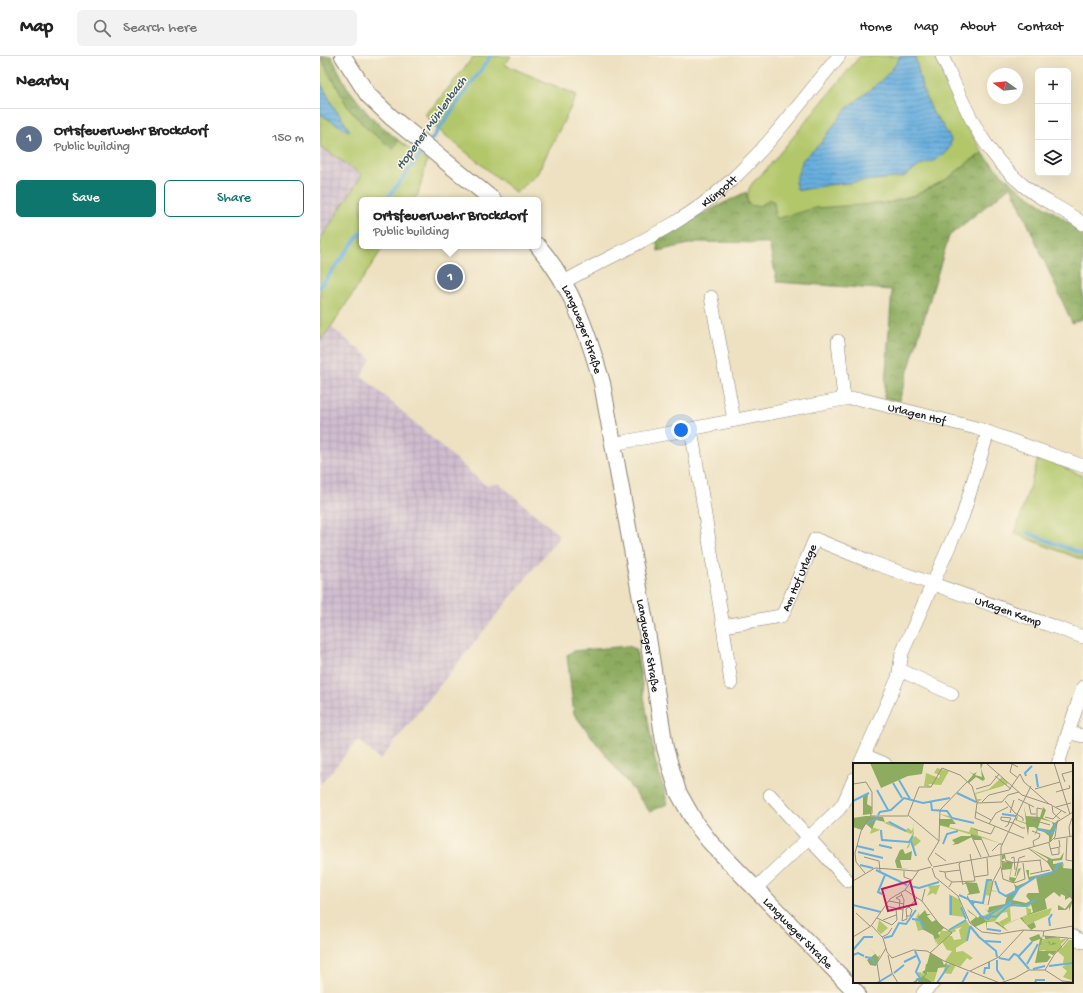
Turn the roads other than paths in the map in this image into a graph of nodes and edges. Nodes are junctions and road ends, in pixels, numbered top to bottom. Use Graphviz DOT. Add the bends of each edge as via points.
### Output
graph roads {
  1 [pos="343,56"];
  2 [pos="839,56"];
  3 [pos="942,56"];
  4 [pos="489,197"];
  5 [pos="1083,224"];
  6 [pos="540,249"];
  7 [pos="564,282"];
  8 [pos="711,297"];
  9 [pos="838,341"];
  10 [pos="844,399"];
  11 [pos="734,420"];
  12 [pos="692,429"];
  13 [pos="988,432"];
  14 [pos="613,444"];
  15 [pos="1083,466"];
  16 [pos="871,562"];
  17 [pos="933,585"];
  18 [pos="723,626"];
  19 [pos="1083,637"];
  20 [pos="900,670"];
  21 [pos="731,683"];
  22 [pos="1083,687"];
  23 [pos="952,694"];
  24 [pos="1069,733"];
  25 [pos="1083,736"];
  26 [pos="862,759"];
  27 [pos="880,763"];
  28 [pos="1058,763"];
  29 [pos="853,781"];
  30 [pos="770,794"];
  31 [pos="810,838"];
  32 [pos="848,881"];
  33 [pos="755,889"];
  34 [pos="1073,937"];
  35 [pos="1083,942"];
  36 [pos="933,983"];
  37 [pos="857,993"];
  38 [pos="923,993"];
  1 -- 4 [label="street" via="368,95 416,138"];
  2 -- 7 [label="street, Klünpott" via="751,162 725,187 690,213"];
  3 -- 5 [label="street" via="977,132 1003,168 1026,187"];
  6 -- 7 [label="street, Langweger Straße"];
  7 -- 14 [label="street, Langweger Straße" via="591,344 602,383"];
  8 -- 11 [label="street"];
  9 -- 10 [label="street"];
  10 -- 11 [label="street, Urlagen Hof"];
  10 -- 13 [label="street, Urlagen Hof" via="860,399"];
  11 -- 12 [label="street, Urlagen Hof"];
  12 -- 14 [label="street, Urlagen Hof"];
  12 -- 18 [label="street"];
  13 -- 15 [label="street, Urlagen Hof"];
  13 -- 17 [label="street" via="963,515"];
  14 -- 33 [label="street, Langweger Straße" via="665,748 678,792 696,824 710,842"];
  16 -- 17 [label="street, Urlagen Kamp"];
  16 -- 18 [label="street, Am Hof Urlage" via="816,538 781,616"];
  17 -- 19 [label="street, Urlagen Kamp"];
  17 -- 20 [label="street" via="902,653"];
  18 -- 21 [label="street"];
  20 -- 23 [label="street"];
  20 -- 26 [label="street"];
  22 -- 24 [label="street"];
  24 -- 25 [label="street"];
  24 -- 28 [label="street"];
  26 -- 27 [label="street"];
  29 -- 31 [label="street" via="839,809"];
  30 -- 31 [label="street"];
  31 -- 32 [label="street"];
  31 -- 33 [label="street"];
  33 -- 37 [label="street, Langweger Straße"];
  34 -- 35 [label="street"];
  36 -- 38 [label="street"];
}
